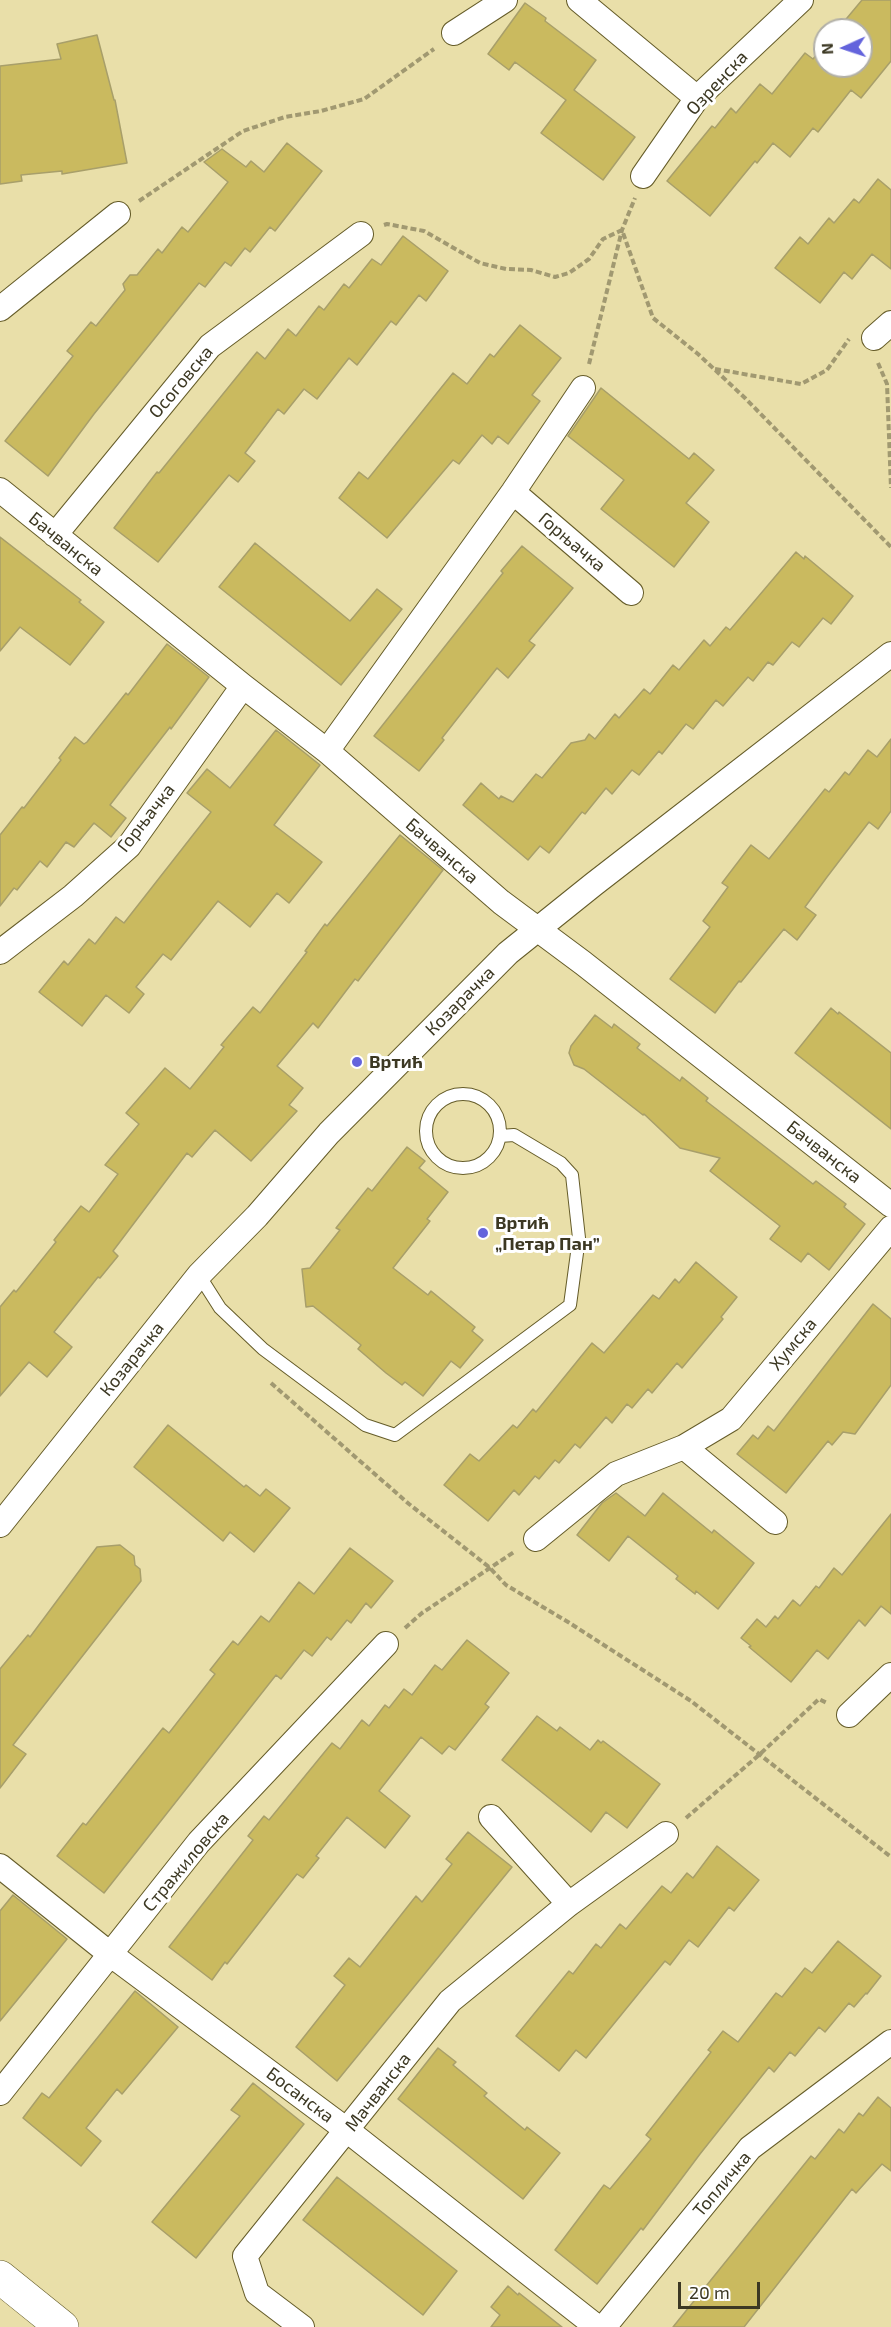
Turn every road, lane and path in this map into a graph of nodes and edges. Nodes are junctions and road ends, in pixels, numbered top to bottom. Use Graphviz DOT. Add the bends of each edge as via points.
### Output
graph roads {
  1 [pos="505,0"];
  2 [pos="579,0"];
  3 [pos="801,0"];
  4 [pos="454,33"];
  5 [pos="697,98"];
  6 [pos="643,176"];
  7 [pos="118,214"];
  8 [pos="622,230"];
  9 [pos="361,234"];
  10 [pos="0,309"];
  11 [pos="882,331"];
  12 [pos="715,369"];
  13 [pos="583,388"];
  14 [pos="891,488"];
  15 [pos="0,490"];
  16 [pos="513,492"];
  17 [pos="56,535"];
  18 [pos="891,547"];
  19 [pos="631,593"];
  20 [pos="891,654"];
  21 [pos="243,686"];
  22 [pos="327,751"];
  23 [pos="537,928"];
  24 [pos="0,952"];
  25 [pos="500,1136"];
  26 [pos="891,1205"];
  27 [pos="891,1228"];
  28 [pos="200,1275"];
  29 [pos="270,1382"];
  30 [pos="684,1447"];
  31 [pos="775,1522"];
  32 [pos="0,1525"];
  33 [pos="536,1539"];
  34 [pos="489,1567"];
  35 [pos="386,1644"];
  36 [pos="891,1675"];
  37 [pos="849,1715"];
  38 [pos="759,1755"];
  39 [pos="491,1817"];
  40 [pos="666,1834"];
  41 [pos="891,1857"];
  42 [pos="0,1866"];
  43 [pos="569,1904"];
  44 [pos="110,1954"];
  45 [pos="891,2042"];
  46 [pos="0,2093"];
  47 [pos="348,2131"];
  48 [pos="0,2277"];
  49 [pos="62,2327"];
  50 [pos="302,2327"];
  51 [pos="597,2327"];
  52 [pos="604,2327"];
  1 -- 4 [label="street"];
  2 -- 5 [label="street"];
  3 -- 5 [label="street, Озренска"];
  4 -- 7 [label="path" via="364,99 243,131"];
  5 -- 6 [label="street, Озренска"];
  6 -- 8 [label="path"];
  7 -- 10 [label="street"];
  8 -- 9 [label="path" via="603,239 582,264 555,277 480,263 424,231 387,224"];
  8 -- 12 [label="path" via="653,318"];
  8 -- 13 [label="path"];
  9 -- 17 [label="street, Осоговска" via="210,346"];
  11 -- 12 [label="path" via="856,330 827,370 801,384"];
  11 -- 14 [label="path" via="876,354 887,384"];
  12 -- 18 [label="path"];
  13 -- 16 [label="street"];
  15 -- 17 [label="street, Бачванска"];
  16 -- 19 [label="street, Горњачка"];
  16 -- 22 [label="street"];
  17 -- 21 [label="street, Бачванска"];
  20 -- 23 [label="street, Козарачка"];
  21 -- 22 [label="street, Бачванска"];
  21 -- 24 [label="street, Горњачка" via="129,846 74,896"];
  22 -- 23 [label="street, Бачванска"];
  23 -- 26 [label="street, Бачванска"];
  23 -- 28 [label="street, Козарачка" via="328,1132 257,1216"];
  25 -- 25 [label="lane" via="500,1124 488,1103 465,1094 453,1095 433,1109 426,1132 435,1155 444,1163 467,1168 489,1158"];
  25 -- 28 [label="lane" via="514,1135 561,1162 572,1175 579,1238 570,1305 394,1435 364,1425 263,1349 220,1308"];
  27 -- 30 [label="street, Хумска" via="731,1419"];
  28 -- 32 [label="street, Козарачка"];
  29 -- 34 [label="path" via="409,1504"];
  30 -- 31 [label="street"];
  30 -- 33 [label="street, Хумска" via="616,1474"];
  33 -- 34 [label="path"];
  34 -- 35 [label="path" via="422,1613"];
  34 -- 38 [label="path" via="506,1585 691,1701"];
  35 -- 44 [label="street, Стражиловска" via="199,1842"];
  36 -- 37 [label="street"];
  37 -- 38 [label="path" via="819,1699"];
  38 -- 40 [label="path"];
  38 -- 41 [label="path"];
  39 -- 43 [label="street"];
  40 -- 43 [label="street, Мачванска"];
  42 -- 44 [label="street, Босанска"];
  43 -- 47 [label="street, Мачванска" via="450,2001"];
  44 -- 46 [label="street, Стражиловска"];
  44 -- 47 [label="street, Босанска"];
  45 -- 52 [label="street, Топличка" via="750,2148"];
  47 -- 50 [label="street, Мачванска" via="245,2256 257,2293"];
  47 -- 51 [label="street, Босанска"];
  48 -- 49 [label="main road"];
}
